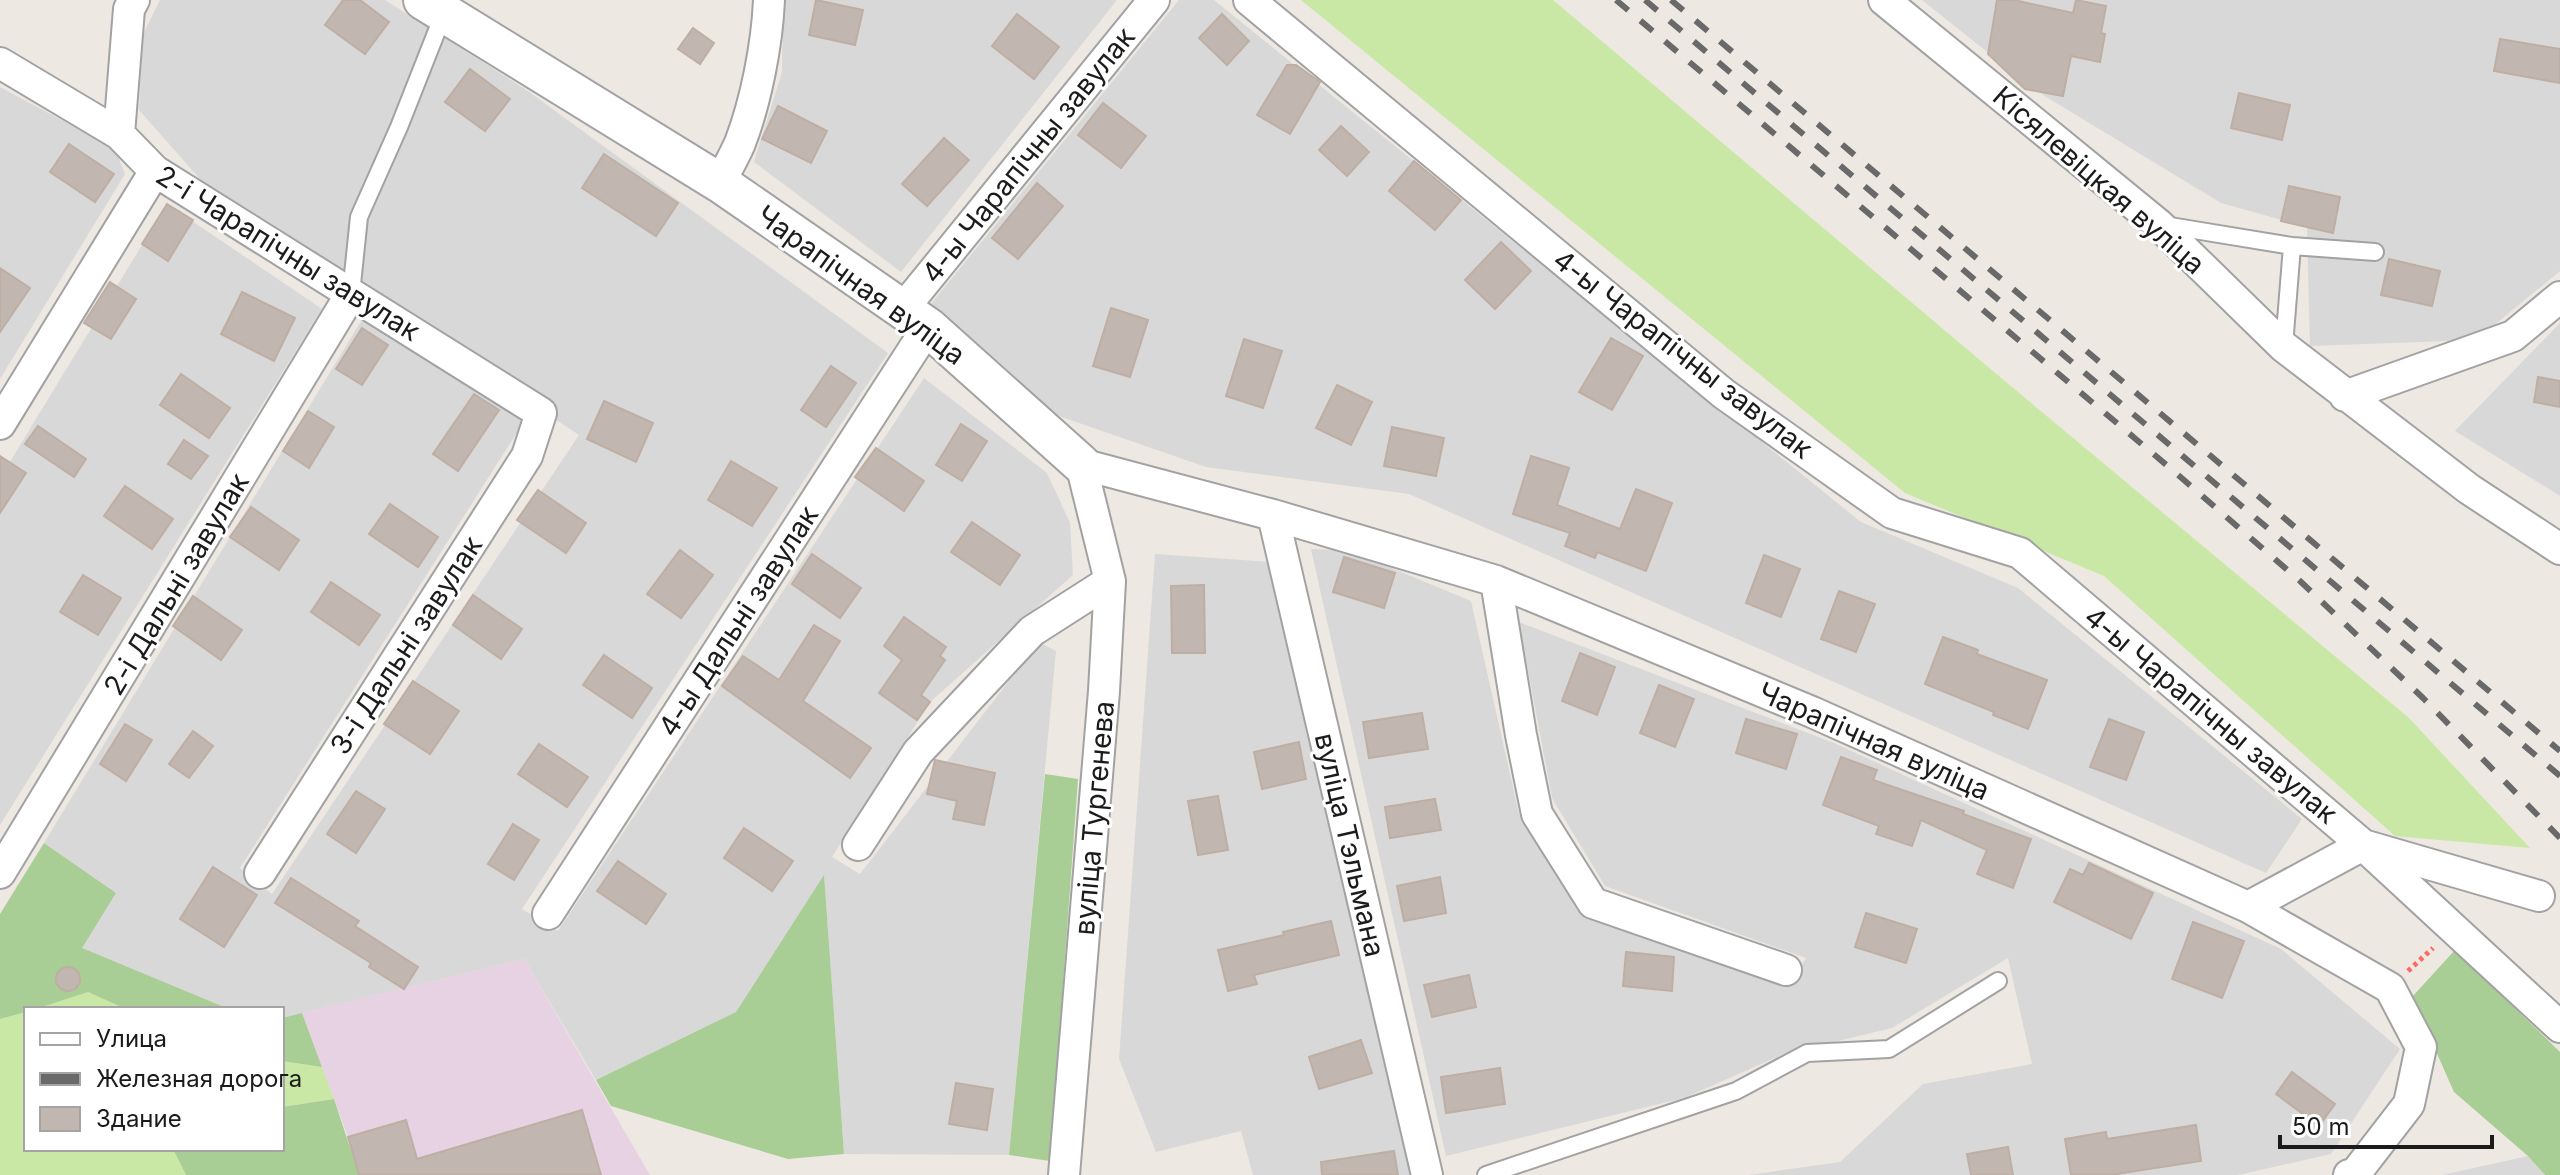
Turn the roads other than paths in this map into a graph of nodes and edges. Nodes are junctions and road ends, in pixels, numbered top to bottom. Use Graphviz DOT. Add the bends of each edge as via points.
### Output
graph roads {
  1 [pos="134,0"];
  2 [pos="769,0"];
  3 [pos="1154,0"];
  4 [pos="1249,0"];
  5 [pos="1884,0"];
  6 [pos="433,6"];
  7 [pos="0,63"];
  8 [pos="119,134"];
  9 [pos="155,171"];
  10 [pos="720,183"];
  11 [pos="2158,224"];
  12 [pos="2292,246"];
  13 [pos="2375,252"];
  14 [pos="351,294"];
  15 [pos="2560,297"];
  16 [pos="915,318"];
  17 [pos="2284,347"];
  18 [pos="2345,396"];
  19 [pos="541,413"];
  20 [pos="0,424"];
  21 [pos="1081,464"];
  22 [pos="1273,515"];
  23 [pos="2560,549"];
  24 [pos="1110,581"];
  25 [pos="1496,581"];
  26 [pos="858,845"];
  27 [pos="2363,845"];
  28 [pos="0,873"];
  29 [pos="260,873"];
  30 [pos="2539,896"];
  31 [pos="2248,907"];
  32 [pos="548,914"];
  33 [pos="1786,970"];
  34 [pos="1998,981"];
  35 [pos="2560,1027"];
  36 [pos="1067,1172"];
  37 [pos="1427,1175"];
  38 [pos="1486,1175"];
  39 [pos="2349,1175"];
  1 -- 8 [label="street"];
  2 -- 10 [label="street" via="753,95 740,142"];
  3 -- 16 [label="street, 4-ы Чарапічны завулак"];
  4 -- 27 [label="street, 4-ы Чарапічны завулак" via="1724,394 1892,513 2020,553"];
  5 -- 11 [label="street, Кісялевіцкая вуліца"];
  6 -- 10 [label="street, Чарапічная вуліца"];
  6 -- 14 [label="lane" via="399,127 359,217"];
  7 -- 8 [label="street, 2-і Чарапічны завулак"];
  8 -- 9 [label="street, 2-і Чарапічны завулак"];
  9 -- 14 [label="street, 2-і Чарапічны завулак"];
  9 -- 20 [label="street"];
  10 -- 16 [label="street, Чарапічная вуліца"];
  11 -- 12 [label="lane"];
  11 -- 17 [label="street, Кісялевіцкая вуліца"];
  12 -- 13 [label="lane"];
  12 -- 17 [label="lane"];
  14 -- 19 [label="street, 2-і Чарапічны завулак"];
  14 -- 28 [label="street, 2-і Дальні завулак"];
  15 -- 18 [label="street" via="2513,336"];
  16 -- 21 [label="street, Чарапічная вуліца"];
  16 -- 32 [label="street, 4-ы Дальні завулак"];
  17 -- 18 [label="street, Кісялевіцкая вуліца"];
  18 -- 23 [label="street, Кісялевіцкая вуліца"];
  19 -- 29 [label="street, 3-і Дальні завулак" via="527,456"];
  21 -- 22 [label="street, Чарапічная вуліца"];
  21 -- 24 [label="street, вуліца Тургенева"];
  22 -- 25 [label="street, Чарапічная вуліца"];
  22 -- 37 [label="street, вуліца Тэльмана"];
  24 -- 26 [label="street" via="1032,631 918,752"];
  24 -- 36 [label="street, вуліца Тургенева"];
  25 -- 31 [label="street, Чарапічная вуліца" via="1812,712"];
  25 -- 33 [label="street" via="1537,814 1593,903"];
  27 -- 30 [label="street"];
  27 -- 31 [label="street"];
  27 -- 35 [label="street, 4-ы Чарапічны завулак"];
  31 -- 39 [label="street, Чарапічная вуліца" via="2390,988 2421,1047 2409,1104"];
  34 -- 38 [label="lane" via="1889,1049 1807,1053 1736,1091"];
}
